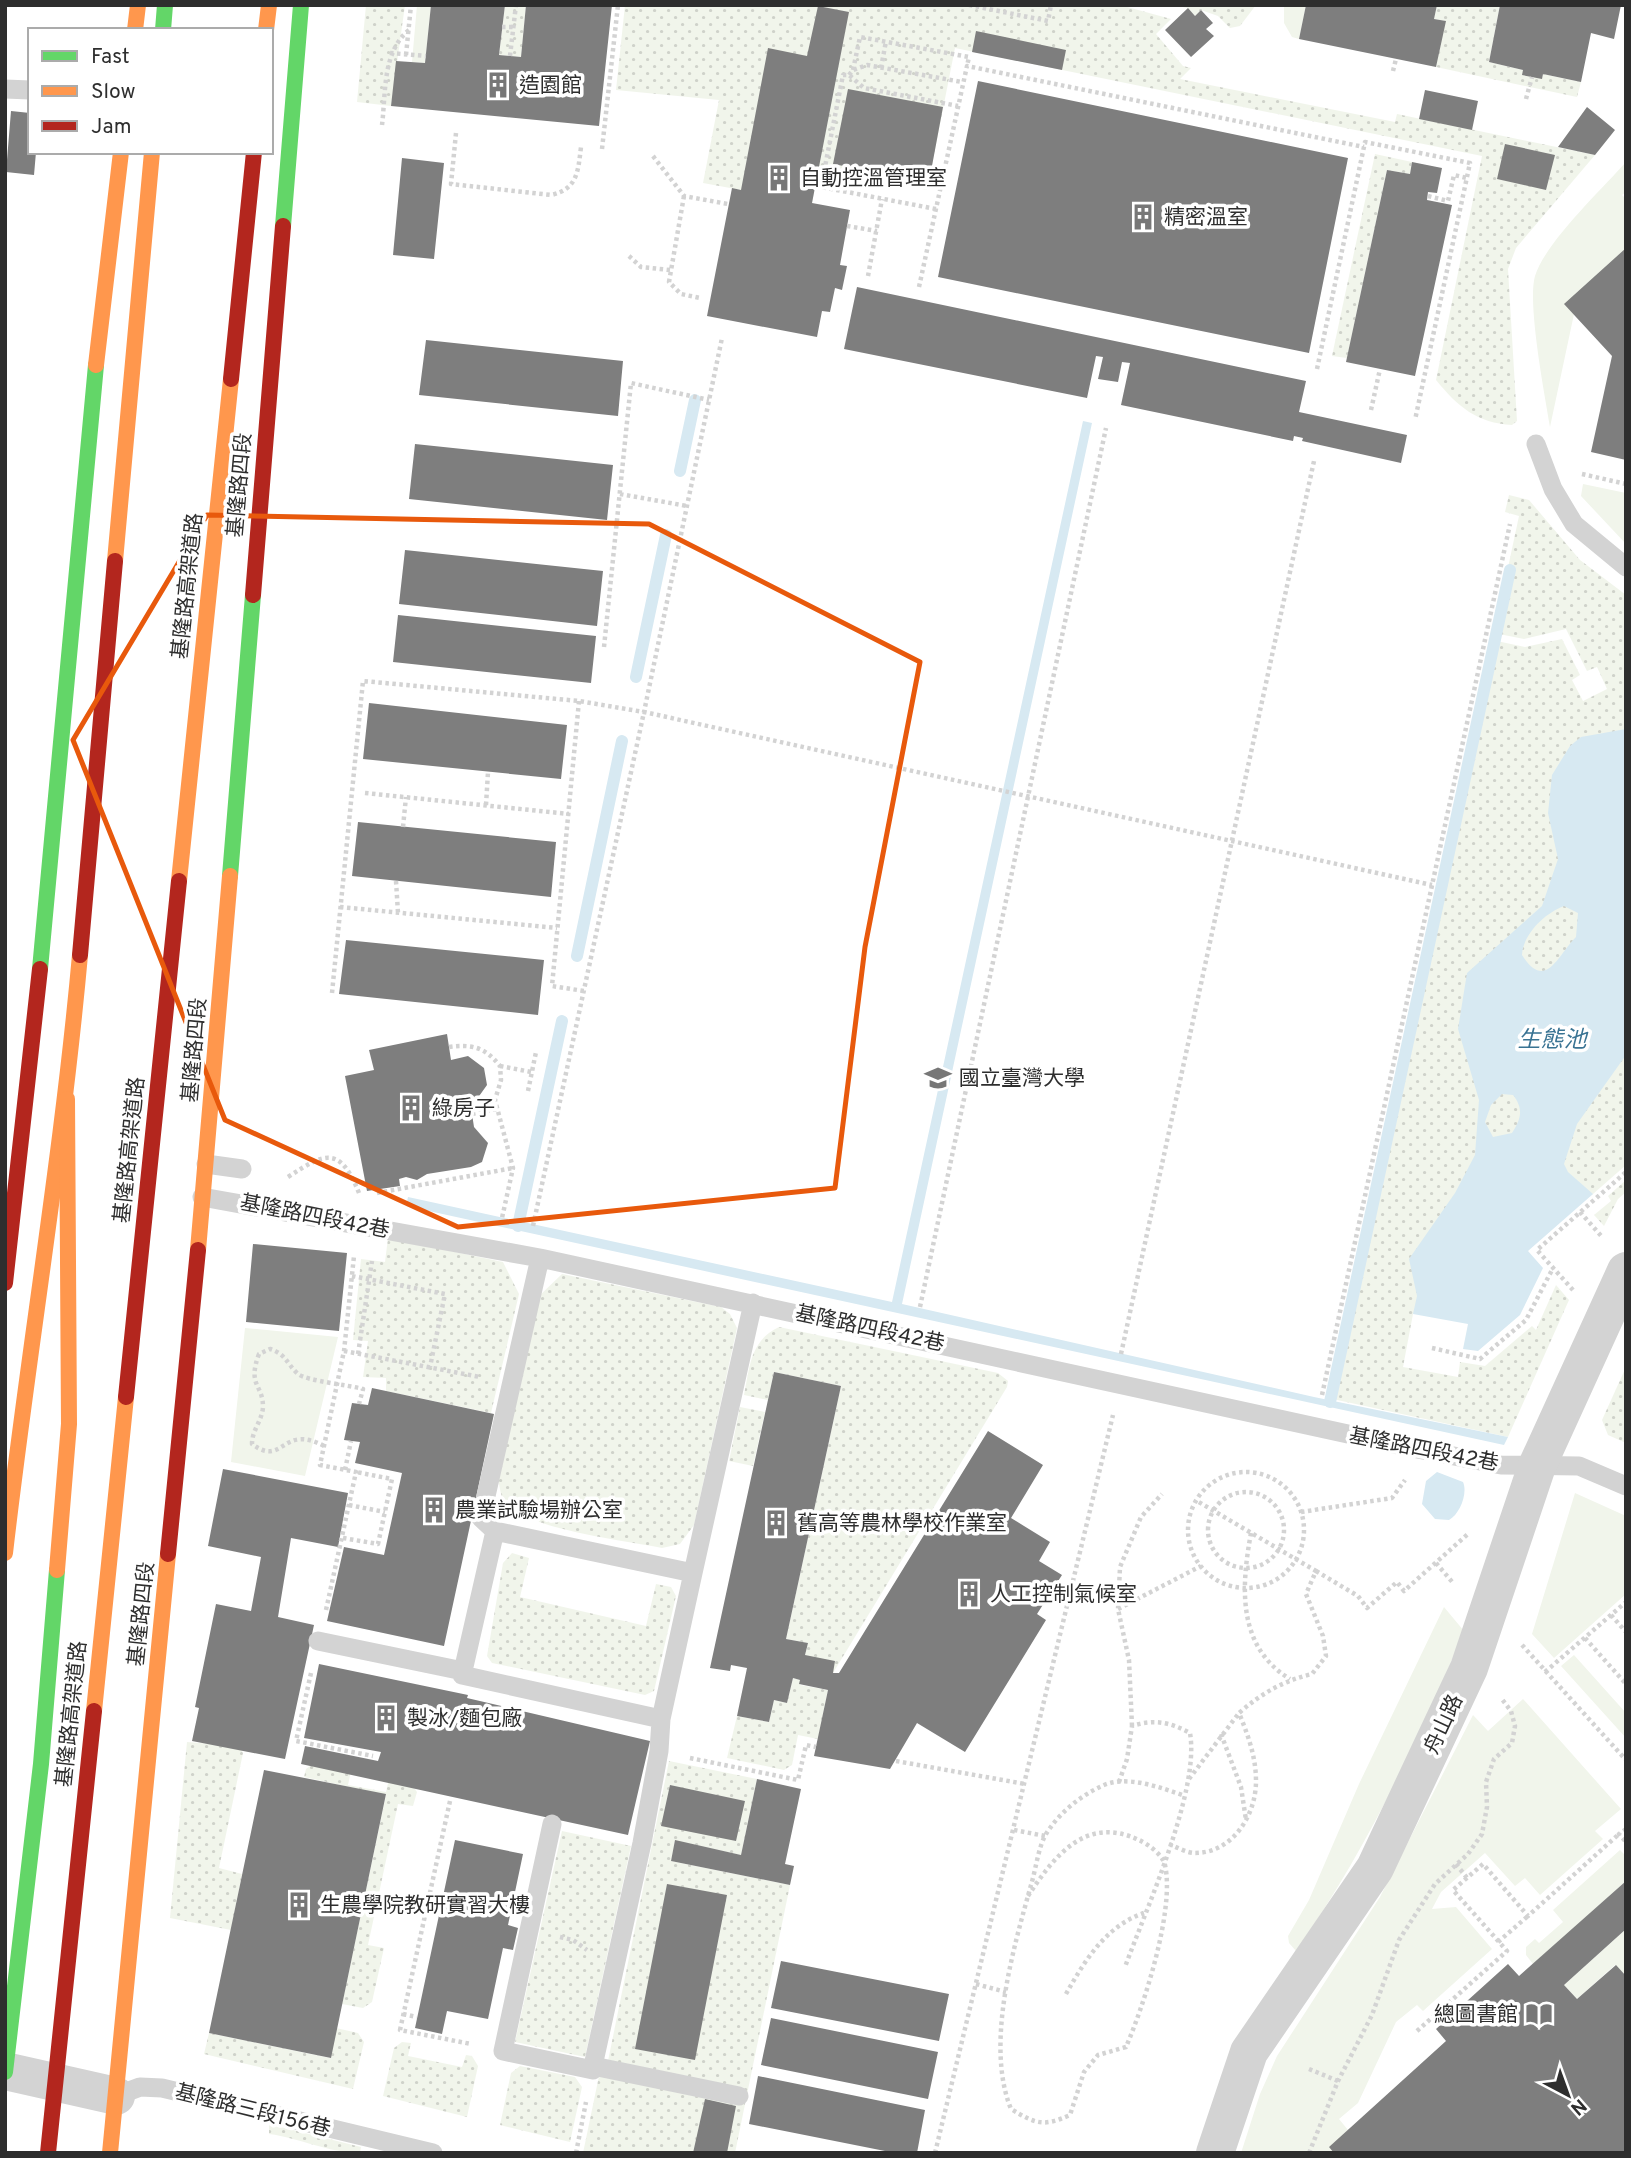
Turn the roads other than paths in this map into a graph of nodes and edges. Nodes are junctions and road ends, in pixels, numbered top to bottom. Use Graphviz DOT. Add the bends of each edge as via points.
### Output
graph roads {
  1 [pos="138,5"];
  2 [pos="165,5"];
  3 [pos="269,5"];
  4 [pos="300,5"];
  5 [pos="135,28"];
  6 [pos="163,28"];
  7 [pos="266,28"];
  8 [pos="5,89"];
  9 [pos="28,90"];
  10 [pos="280,119"];
  11 [pos="121,154"];
  12 [pos="152,154"];
  13 [pos="254,154"];
  14 [pos="1535,444"];
  15 [pos="1626,567"];
  16 [pos="67,1099"];
  17 [pos="206,1164"];
  18 [pos="242,1170"];
  19 [pos="202,1197"];
  20 [pos="533,1257"];
  21 [pos="1626,1271"];
  22 [pos="5,1283"];
  23 [pos="753,1303"];
  24 [pos="1537,1466"];
  25 [pos="1626,1486"];
  26 [pos="495,1531"];
  27 [pos="5,1553"];
  28 [pos="693,1573"];
  29 [pos="318,1641"];
  30 [pos="463,1671"];
  31 [pos="661,1719"];
  32 [pos="552,1824"];
  33 [pos="593,2068"];
  34 [pos="5,2072"];
  35 [pos="116,2096"];
  36 [pos="738,2096"];
  37 [pos="48,2153"];
  38 [pos="110,2153"];
  39 [pos="433,2153"];
  40 [pos="1215,2153"];
  1 -- 5 [label="main road"];
  2 -- 6 [label="main road"];
  3 -- 7 [label="main road"];
  4 -- 10 [label="main road, 基隆路四段"];
  8 -- 9 [label="lane"];
  10 -- 17 [label="main road, 基隆路四段"];
  11 -- 22 [label="main road"];
  12 -- 16 [label="main road"];
  13 -- 37 [label="main road, 基隆路高架道路, bridge"];
  14 -- 15 [label="lane" via="1553,489 1574,524"];
  16 -- 27 [label="main road, bridge" via="25,1379"];
  16 -- 34 [label="main road, bridge" via="69,1424 41,1763"];
  17 -- 18 [label="lane"];
  17 -- 19 [label="main road, 基隆路四段"];
  19 -- 20 [label="lane, 基隆路四段42巷"];
  19 -- 35 [label="main road, 基隆路四段"];
  20 -- 23 [label="lane, 基隆路四段42巷"];
  20 -- 26 [label="lane" via="481,1518"];
  21 -- 24 [label="street, 舟山路"];
  23 -- 24 [label="lane, 基隆路四段42巷" via="1412,1448 1501,1465"];
  23 -- 28 [label="lane"];
  24 -- 25 [label="lane, 基隆路四段42巷" via="1579,1466"];
  24 -- 40 [label="street, 舟山路" via="1469,1668 1376,1868 1249,2052"];
  26 -- 28 [label="lane"];
  26 -- 30 [label="lane"];
  28 -- 31 [label="lane"];
  29 -- 30 [label="lane"];
  30 -- 31 [label="lane" via="462,1675"];
  31 -- 33 [label="lane" via="659,1751"];
  32 -- 33 [label="lane" via="503,2051"];
  33 -- 36 [label="lane"];
  34 -- 35 [label="street"];
  35 -- 38 [label="main road, 基隆路四段"];
  35 -- 39 [label="lane, 基隆路三段156巷" via="141,2087 162,2088"];
}
